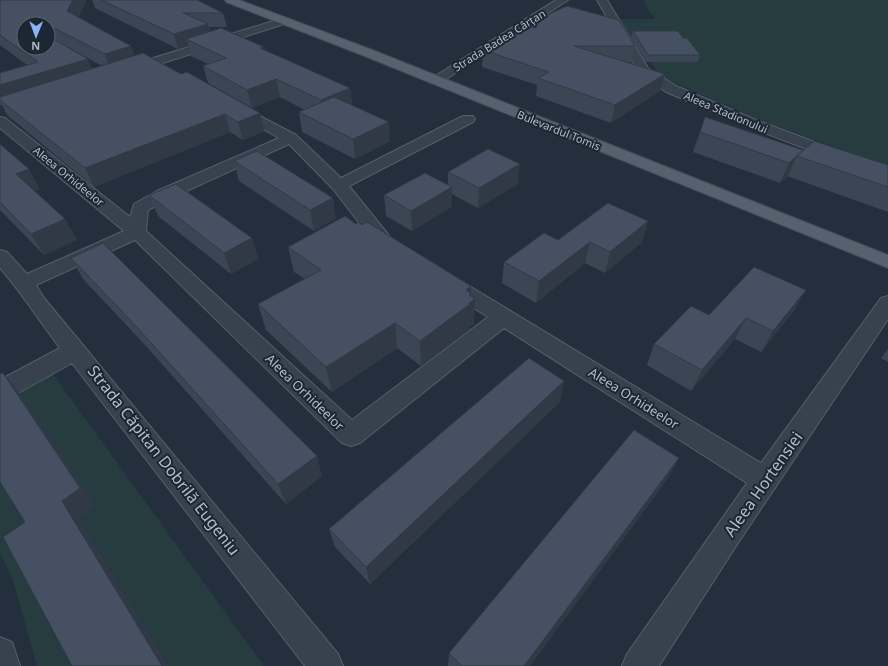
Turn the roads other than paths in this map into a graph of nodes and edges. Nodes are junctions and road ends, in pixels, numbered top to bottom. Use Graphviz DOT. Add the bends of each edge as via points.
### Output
graph roads {
  1 [pos="230,0"];
  2 [pos="562,0"];
  3 [pos="602,0"];
  4 [pos="283,21"];
  5 [pos="155,61"];
  6 [pos="176,73"];
  7 [pos="115,74"];
  8 [pos="435,80"];
  9 [pos="216,96"];
  10 [pos="2,114"];
  11 [pos="468,119"];
  12 [pos="291,138"];
  13 [pos="888,175"];
  14 [pos="338,185"];
  15 [pos="137,232"];
  16 [pos="0,256"];
  17 [pos="407,256"];
  18 [pos="888,262"];
  19 [pos="432,272"];
  20 [pos="24,283"];
  21 [pos="888,304"];
  22 [pos="503,317"];
  23 [pos="76,350"];
  24 [pos="0,391"];
  25 [pos="765,480"];
  26 [pos="0,654"];
  27 [pos="3,666"];
  28 [pos="326,666"];
  29 [pos="639,666"];
  1 -- 4 [label="main road, Bulevardul Tomis"];
  2 -- 8 [label="street, Strada Badea Cârțan"];
  3 -- 13 [label="street, Aleea Stadionului" via="643,70 671,89"];
  4 -- 5 [label="street"];
  4 -- 8 [label="main road, Bulevardul Tomis"];
  5 -- 6 [label="street"];
  5 -- 7 [label="street"];
  8 -- 18 [label="main road, Bulevardul Tomis"];
  9 -- 12 [label="street"];
  10 -- 15 [label="street, Aleea Orhideelor"];
  11 -- 14 [label="street"];
  12 -- 14 [label="street"];
  12 -- 15 [label="street" via="163,195 140,208"];
  14 -- 17 [label="street" via="384,242"];
  15 -- 20 [label="street"];
  15 -- 22 [label="street, Aleea Orhideelor" via="351,435"];
  16 -- 20 [label="street, Strada Căpitan Dobrilă Eugeniu"];
  19 -- 22 [label="street, Aleea Orhideelor"];
  20 -- 23 [label="street, Strada Căpitan Dobrilă Eugeniu"];
  21 -- 25 [label="street, Aleea Hortensiei"];
  22 -- 25 [label="street, Aleea Orhideelor"];
  23 -- 24 [label="street"];
  23 -- 28 [label="street, Strada Căpitan Dobrilă Eugeniu"];
  25 -- 29 [label="street, Aleea Hortensiei"];
  26 -- 27 [label="street"];
}
